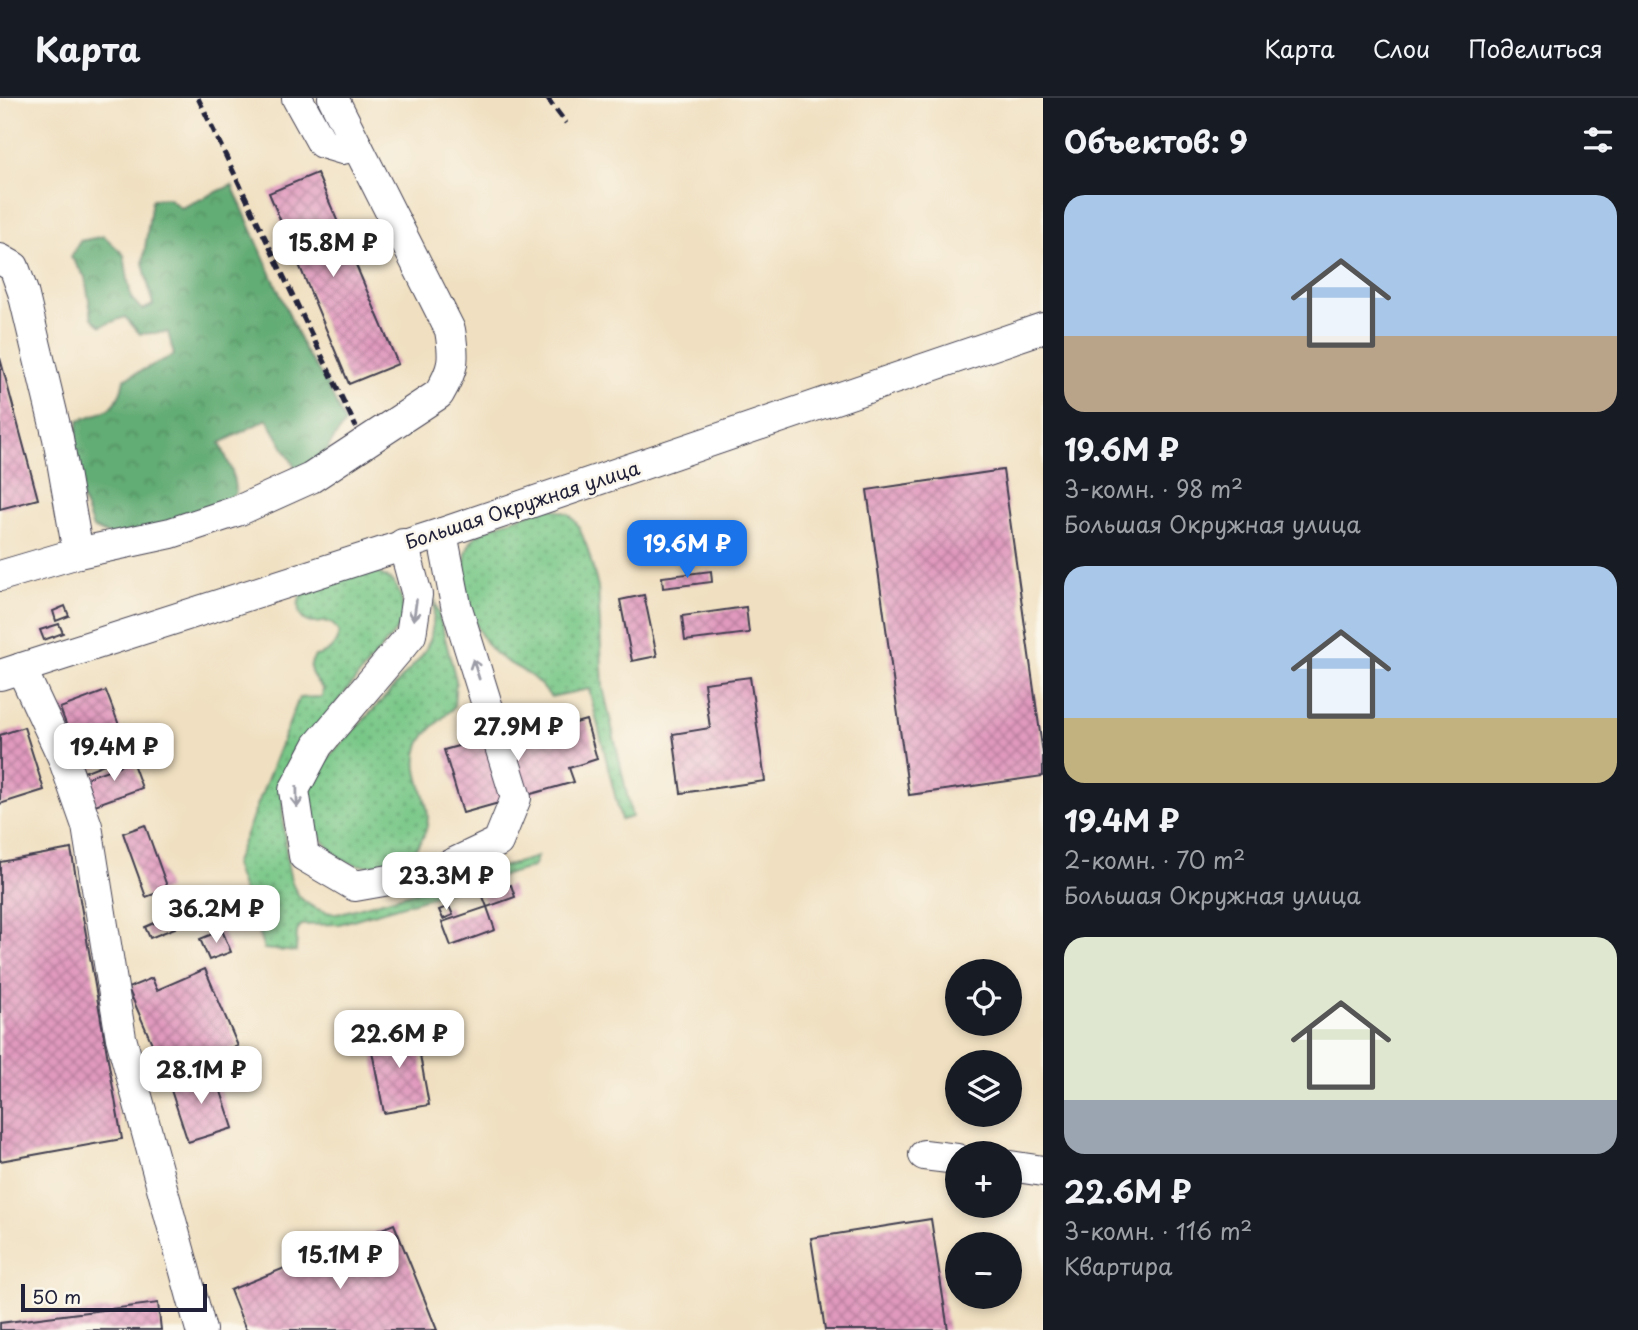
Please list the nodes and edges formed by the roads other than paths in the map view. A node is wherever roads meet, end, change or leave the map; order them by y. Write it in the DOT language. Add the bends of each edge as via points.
graph roads {
  1 [pos="297,98"];
  2 [pos="333,98"];
  3 [pos="357,146"];
  4 [pos="0,259"];
  5 [pos="1043,328"];
  6 [pos="442,533"];
  7 [pos="403,544"];
  8 [pos="78,553"];
  9 [pos="0,576"];
  10 [pos="10,671"];
  11 [pos="924,1155"];
  12 [pos="945,1158"];
  13 [pos="1022,1168"];
  14 [pos="1043,1171"];
  15 [pos="201,1330"];
  1 -- 3 [label="street" via="322,143 342,149"];
  2 -- 3 [label="street"];
  3 -- 8 [label="street" via="450,330 451,372 439,394 311,478 240,510 171,533"];
  4 -- 8 [label="street" via="14,267 23,292 58,438"];
  5 -- 6 [label="street, Большая Окружная улица"];
  6 -- 7 [label="street, Большая Окружная улица"];
  7 -- 6 [label="street, one-way" via="417,595 411,635 318,745 294,790 304,856 355,886 435,872 498,842 516,798 456,605"];
  7 -- 10 [label="street, Большая Окружная улица"];
  8 -- 9 [label="street"];
  10 -- 15 [label="street" via="63,758 87,826 121,1038"];
  11 -- 12 [label="street"];
  13 -- 14 [label="street"];
}
